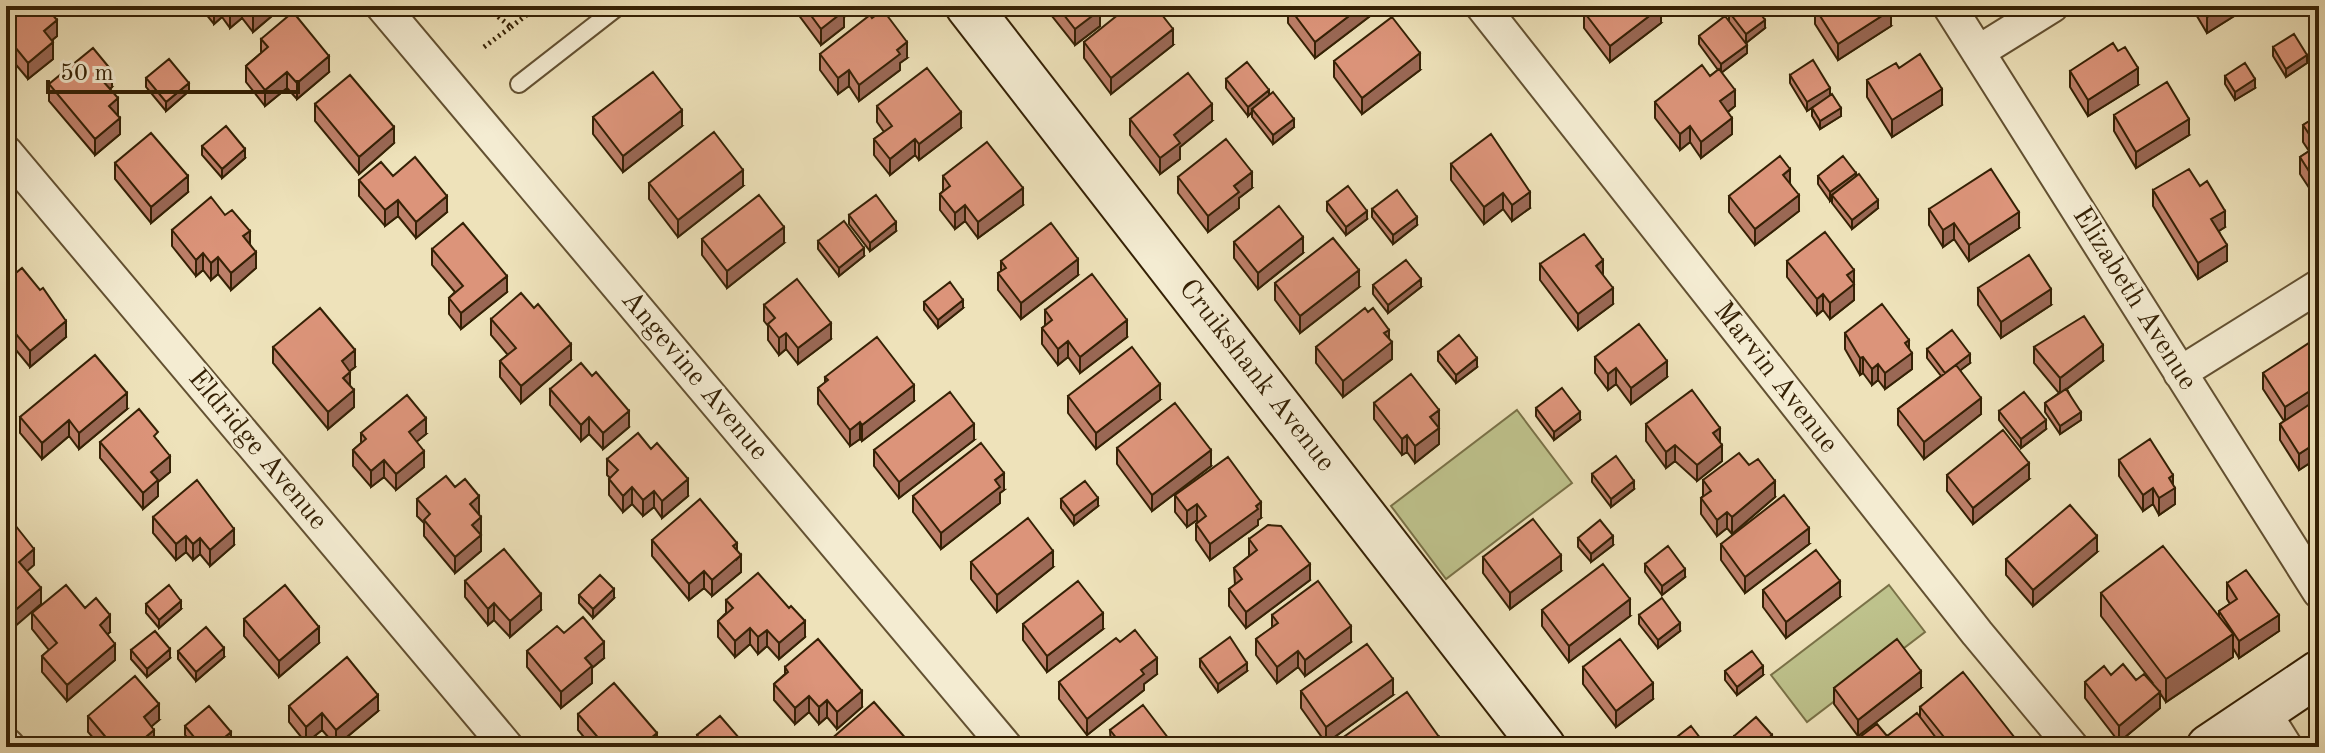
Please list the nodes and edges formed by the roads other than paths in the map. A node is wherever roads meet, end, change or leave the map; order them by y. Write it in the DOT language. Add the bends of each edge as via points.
graph roads {
  1 [pos="382,6"];
  2 [pos="619,6"];
  3 [pos="968,6"];
  4 [pos="1482,6"];
  5 [pos="1949,6"];
  6 [pos="2052,6"];
  7 [pos="1978,52"];
  8 [pos="519,84"];
  9 [pos="6,152"];
  10 [pos="2319,286"];
  11 [pos="2180,373"];
  12 [pos="2319,592"];
  13 [pos="2319,673"];
  14 [pos="2263,710"];
  15 [pos="507,747"];
  16 [pos="1006,747"];
  17 [pos="1543,747"];
  18 [pos="2072,747"];
  19 [pos="2209,747"];
  20 [pos="2286,747"];
  1 -- 16 [label="street, Angevine Avenue"];
  2 -- 8 [label="lane"];
  3 -- 17 [label="street, Cruikshank Avenue"];
  4 -- 18 [label="street, Marvin Avenue"];
  5 -- 7 [label="street, Elizabeth Avenue"];
  6 -- 7 [label="street"];
  7 -- 11 [label="street, Elizabeth Avenue"];
  9 -- 15 [label="street, Eldridge Avenue"];
  10 -- 11 [label="street"];
  11 -- 12 [label="street, Elizabeth Avenue"];
  13 -- 14 [label="street"];
  14 -- 19 [label="street"];
  14 -- 20 [label="street"];
}
